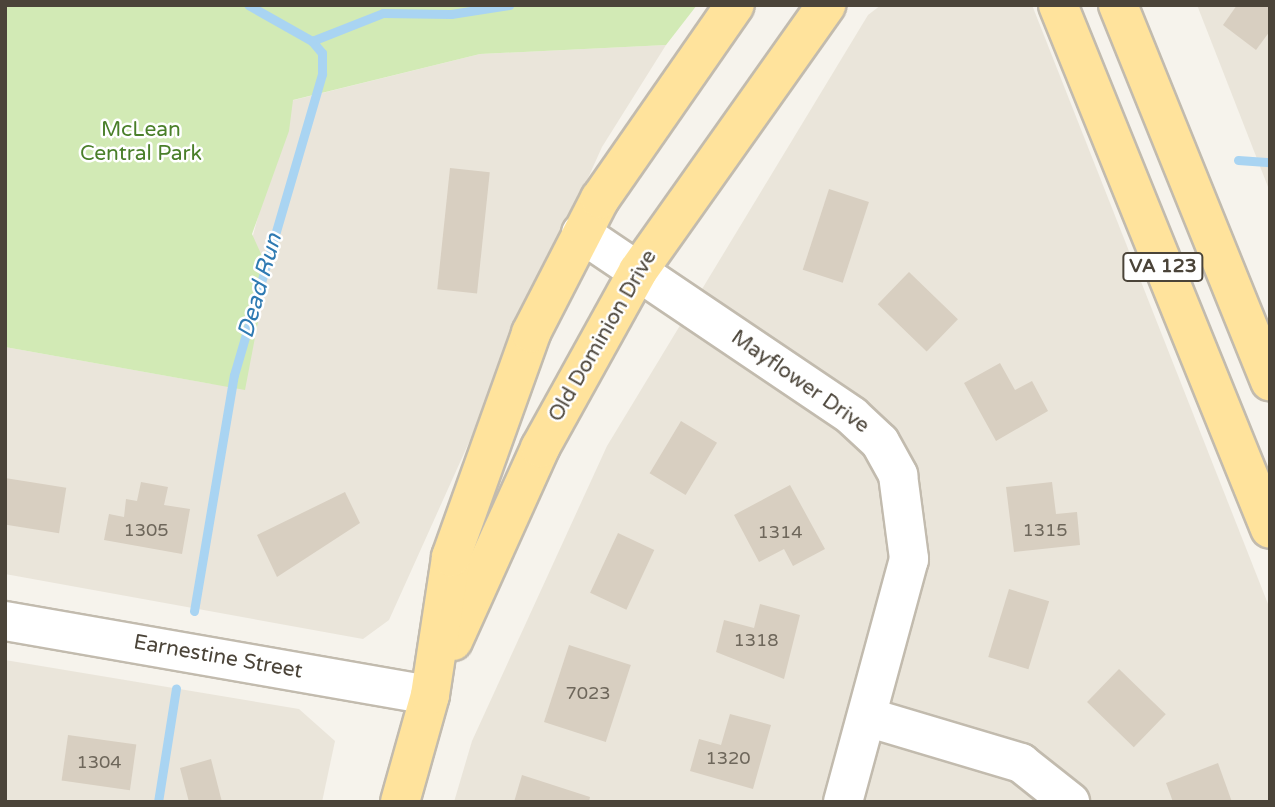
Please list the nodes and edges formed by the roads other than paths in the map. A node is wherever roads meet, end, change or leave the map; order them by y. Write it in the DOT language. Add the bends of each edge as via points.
graph roads {
  1 [pos="735,5"];
  2 [pos="1058,5"];
  3 [pos="1118,5"];
  4 [pos="826,6"];
  5 [pos="581,233"];
  6 [pos="638,271"];
  7 [pos="1270,382"];
  8 [pos="1270,529"];
  9 [pos="5,621"];
  10 [pos="430,695"];
  11 [pos="867,717"];
  12 [pos="400,802"];
  13 [pos="843,802"];
  14 [pos="1070,802"];
  1 -- 5 [label="main road, Old Dominion Drive"];
  2 -- 8 [label="main road, VA 123"];
  3 -- 7 [label="main road, VA 123"];
  4 -- 6 [label="main road, Old Dominion Drive"];
  5 -- 6 [label="street, Mayflower Drive"];
  5 -- 10 [label="main road, Old Dominion Drive" via="525,346 474,485 451,557"];
  6 -- 10 [label="main road, Old Dominion Drive" via="524,480"];
  6 -- 11 [label="street, Mayflower Drive" via="852,416 890,458 904,495 909,559"];
  9 -- 10 [label="street, Earnestine Street"];
  10 -- 12 [label="main road, Old Dominion Drive"];
  11 -- 13 [label="street, Mayflower Drive"];
  11 -- 14 [label="street" via="1021,763"];
}
